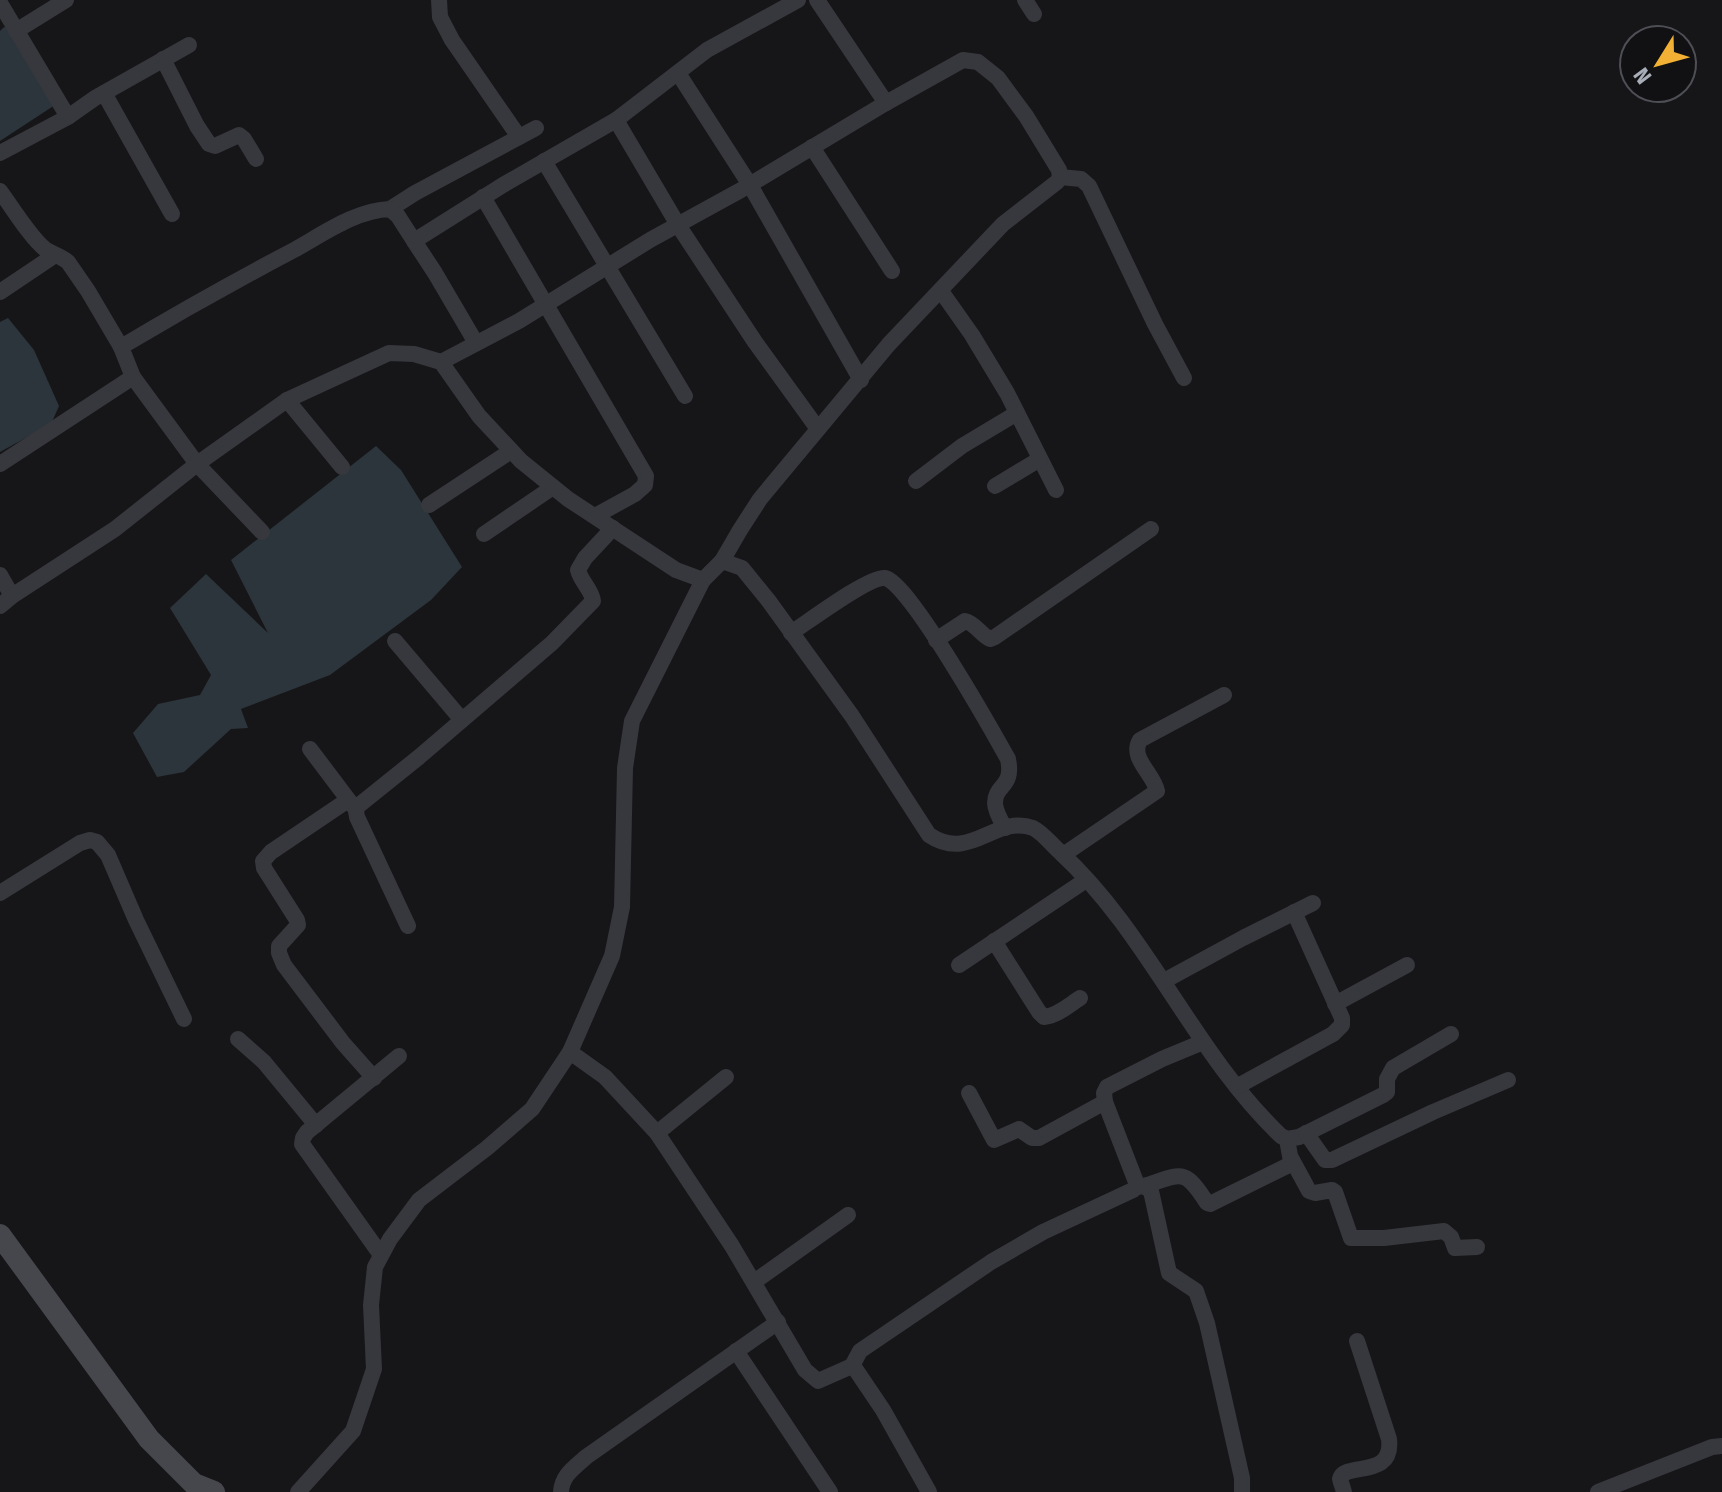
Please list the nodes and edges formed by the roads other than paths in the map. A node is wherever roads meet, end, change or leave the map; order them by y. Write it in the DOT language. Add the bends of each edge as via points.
graph roads {
  1 [pos="66,0"];
  2 [pos="439,0"];
  3 [pos="798,0"];
  4 [pos="817,0"];
  5 [pos="0,3"];
  6 [pos="16,31"];
  7 [pos="189,45"];
  8 [pos="163,59"];
  9 [pos="678,73"];
  10 [pos="104,93"];
  11 [pos="886,103"];
  12 [pos="68,117"];
  13 [pos="616,120"];
  14 [pos="536,128"];
  15 [pos="519,137"];
  16 [pos="812,147"];
  17 [pos="0,153"];
  18 [pos="256,159"];
  19 [pos="544,161"];
  20 [pos="1060,177"];
  21 [pos="750,185"];
  22 [pos="0,191"];
  23 [pos="483,197"];
  24 [pos="390,209"];
  25 [pos="172,214"];
  26 [pos="678,225"];
  27 [pos="414,241"];
  28 [pos="55,255"];
  29 [pos="607,266"];
  30 [pos="892,271"];
  31 [pos="941,291"];
  32 [pos="0,292"];
  33 [pos="545,305"];
  34 [pos="476,343"];
  35 [pos="121,347"];
  36 [pos="441,362"];
  37 [pos="133,377"];
  38 [pos="1184,378"];
  39 [pos="861,380"];
  40 [pos="685,396"];
  41 [pos="287,400"];
  42 [pos="1017,413"];
  43 [pos="818,429"];
  44 [pos="511,451"];
  45 [pos="1040,459"];
  46 [pos="0,464"];
  47 [pos="197,464"];
  48 [pos="342,467"];
  49 [pos="916,481"];
  50 [pos="995,486"];
  51 [pos="553,487"];
  52 [pos="1056,490"];
  53 [pos="429,505"];
  54 [pos="595,516"];
  55 [pos="613,528"];
  56 [pos="1151,529"];
  57 [pos="262,532"];
  58 [pos="484,534"];
  59 [pos="722,561"];
  60 [pos="0,575"];
  61 [pos="703,580"];
  62 [pos="6,601"];
  63 [pos="791,633"];
  64 [pos="936,640"];
  65 [pos="395,641"];
  66 [pos="1224,695"];
  67 [pos="462,720"];
  68 [pos="310,749"];
  69 [pos="352,806"];
  70 [pos="1005,828"];
  71 [pos="1063,855"];
  72 [pos="1086,880"];
  73 [pos="0,893"];
  74 [pos="1313,903"];
  75 [pos="1294,912"];
  76 [pos="408,926"];
  77 [pos="994,941"];
  78 [pos="959,965"];
  79 [pos="1407,965"];
  80 [pos="1164,981"];
  81 [pos="1080,998"];
  82 [pos="1335,1004"];
  83 [pos="184,1019"];
  84 [pos="1451,1034"];
  85 [pos="238,1039"];
  86 [pos="1203,1042"];
  87 [pos="570,1052"];
  88 [pos="399,1056"];
  89 [pos="726,1077"];
  90 [pos="374,1078"];
  91 [pos="1508,1080"];
  92 [pos="1238,1086"];
  93 [pos="969,1093"];
  94 [pos="1105,1102"];
  95 [pos="316,1125"];
  96 [pos="657,1133"];
  97 [pos="1306,1133"];
  98 [pos="1287,1139"];
  99 [pos="1293,1163"];
  100 [pos="1140,1186"];
  101 [pos="848,1215"];
  102 [pos="0,1235"];
  103 [pos="1477,1247"];
  104 [pos="381,1255"];
  105 [pos="754,1282"];
  106 [pos="778,1322"];
  107 [pos="1357,1341"];
  108 [pos="736,1351"];
  109 [pos="852,1366"];
  110 [pos="1722,1446"];
  111 [pos="210,1491"];
  112 [pos="298,1492"];
  113 [pos="561,1492"];
  114 [pos="830,1492"];
  115 [pos="929,1492"];
  116 [pos="1242,1492"];
  117 [pos="1344,1492"];
  118 [pos="1598,1492"];
  1 -- 6 [label="street"];
  2 -- 15 [label="street" via="440,17 452,40"];
  3 -- 9 [label="street" via="707,50"];
  4 -- 11 [label="street"];
  5 -- 6 [label="street"];
  6 -- 12 [label="street"];
  7 -- 8 [label="street"];
  8 -- 10 [label="street"];
  8 -- 18 [label="street" via="209,144 239,135"];
  9 -- 13 [label="street"];
  9 -- 21 [label="street"];
  10 -- 12 [label="street"];
  10 -- 25 [label="street"];
  11 -- 16 [label="street"];
  11 -- 20 [label="street" via="963,60 978,62 998,78 1026,116"];
  12 -- 17 [label="street"];
  13 -- 19 [label="street"];
  13 -- 26 [label="street"];
  14 -- 15 [label="street"];
  15 -- 24 [label="street"];
  16 -- 21 [label="street"];
  16 -- 30 [label="street"];
  19 -- 23 [label="street"];
  19 -- 29 [label="street"];
  20 -- 31 [label="street" via="1003,224"];
  20 -- 38 [label="street" via="1081,179 1089,186"];
  21 -- 26 [label="street"];
  21 -- 39 [label="street"];
  22 -- 28 [label="street" via="39,244"];
  23 -- 27 [label="street"];
  23 -- 33 [label="street"];
  24 -- 27 [label="street"];
  24 -- 35 [label="street" via="348,221"];
  26 -- 29 [label="street"];
  26 -- 43 [label="street"];
  27 -- 34 [label="street"];
  28 -- 32 [label="street"];
  28 -- 35 [label="street" via="68,262"];
  29 -- 33 [label="street"];
  29 -- 40 [label="street"];
  31 -- 39 [label="street"];
  31 -- 42 [label="street"];
  33 -- 34 [label="street"];
  33 -- 54 [label="street" via="646,476 635,494"];
  34 -- 36 [label="street"];
  35 -- 37 [label="street"];
  36 -- 41 [label="street" via="389,353"];
  36 -- 44 [label="street"];
  37 -- 46 [label="street"];
  37 -- 47 [label="street"];
  39 -- 43 [label="street"];
  41 -- 47 [label="street"];
  41 -- 48 [label="street"];
  42 -- 45 [label="street"];
  42 -- 49 [label="street"];
  43 -- 59 [label="street" via="760,499"];
  44 -- 51 [label="street"];
  44 -- 53 [label="street"];
  45 -- 50 [label="street"];
  45 -- 52 [label="street"];
  47 -- 57 [label="street"];
  47 -- 62 [label="street" via="115,529"];
  51 -- 54 [label="street"];
  51 -- 58 [label="street"];
  54 -- 55 [label="street"];
  55 -- 61 [label="street" via="676,570"];
  55 -- 67 [label="street" via="578,570 593,601"];
  56 -- 64 [label="street" via="995,637 986,637 965,621"];
  59 -- 61 [label="street"];
  59 -- 63 [label="street" via="742,568"];
  60 -- 62 [label="street"];
  61 -- 87 [label="street" via="632,721 625,768 622,907 612,956"];
  63 -- 64 [label="street" via="883,577 894,581"];
  63 -- 70 [label="street" via="929,835 959,845"];
  64 -- 70 [label="street" via="1008,759 1011,771 995,804"];
  65 -- 67 [label="street"];
  66 -- 71 [label="street" via="1140,740 1136,752 1157,791"];
  67 -- 69 [label="street"];
  68 -- 69 [label="street"];
  69 -- 76 [label="street"];
  69 -- 90 [label="street" via="263,861 297,920 279,946 284,965"];
  70 -- 71 [label="street" via="1034,828"];
  71 -- 72 [label="street"];
  72 -- 77 [label="street"];
  72 -- 80 [label="street"];
  73 -- 83 [label="street" via="80,843 97,842 108,855"];
  74 -- 75 [label="street"];
  75 -- 80 [label="street"];
  75 -- 82 [label="street"];
  77 -- 78 [label="street"];
  77 -- 81 [label="street" via="1044,1017"];
  79 -- 82 [label="street"];
  80 -- 86 [label="street"];
  82 -- 92 [label="street" via="1342,1018 1339,1030"];
  84 -- 97 [label="street" via="1393,1068 1383,1095"];
  85 -- 95 [label="street"];
  86 -- 92 [label="street"];
  86 -- 94 [label="street" via="1107,1087"];
  87 -- 96 [label="street" via="605,1077"];
  87 -- 104 [label="street" via="532,1109 419,1200"];
  88 -- 90 [label="street"];
  89 -- 96 [label="street"];
  90 -- 95 [label="street"];
  91 -- 97 [label="street" via="1332,1160 1325,1160"];
  92 -- 98 [label="street"];
  93 -- 94 [label="street" via="994,1140 1019,1129 1039,1138"];
  94 -- 100 [label="street"];
  95 -- 104 [label="street" via="302,1144"];
  96 -- 105 [label="street"];
  97 -- 98 [label="street"];
  98 -- 99 [label="street"];
  99 -- 100 [label="street" via="1210,1204 1190,1179 1181,1176"];
  99 -- 103 [label="street" via="1311,1192 1335,1192 1351,1238 1444,1231 1455,1248"];
  100 -- 109 [label="street" via="991,1262 860,1351"];
  100 -- 116 [label="street" via="1151,1191 1169,1273 1196,1291 1207,1323"];
  101 -- 105 [label="street"];
  102 -- 111 [label="main road" via="149,1439 194,1484"];
  104 -- 112 [label="street" via="371,1305 374,1369 353,1431"];
  105 -- 106 [label="street"];
  106 -- 108 [label="street"];
  106 -- 109 [label="street" via="812,1378 821,1380"];
  107 -- 117 [label="street" via="1390,1451 1381,1462 1342,1476"];
  108 -- 113 [label="street" via="586,1457 567,1473"];
  108 -- 114 [label="street"];
  109 -- 115 [label="street"];
  110 -- 118 [label="street"];
}
